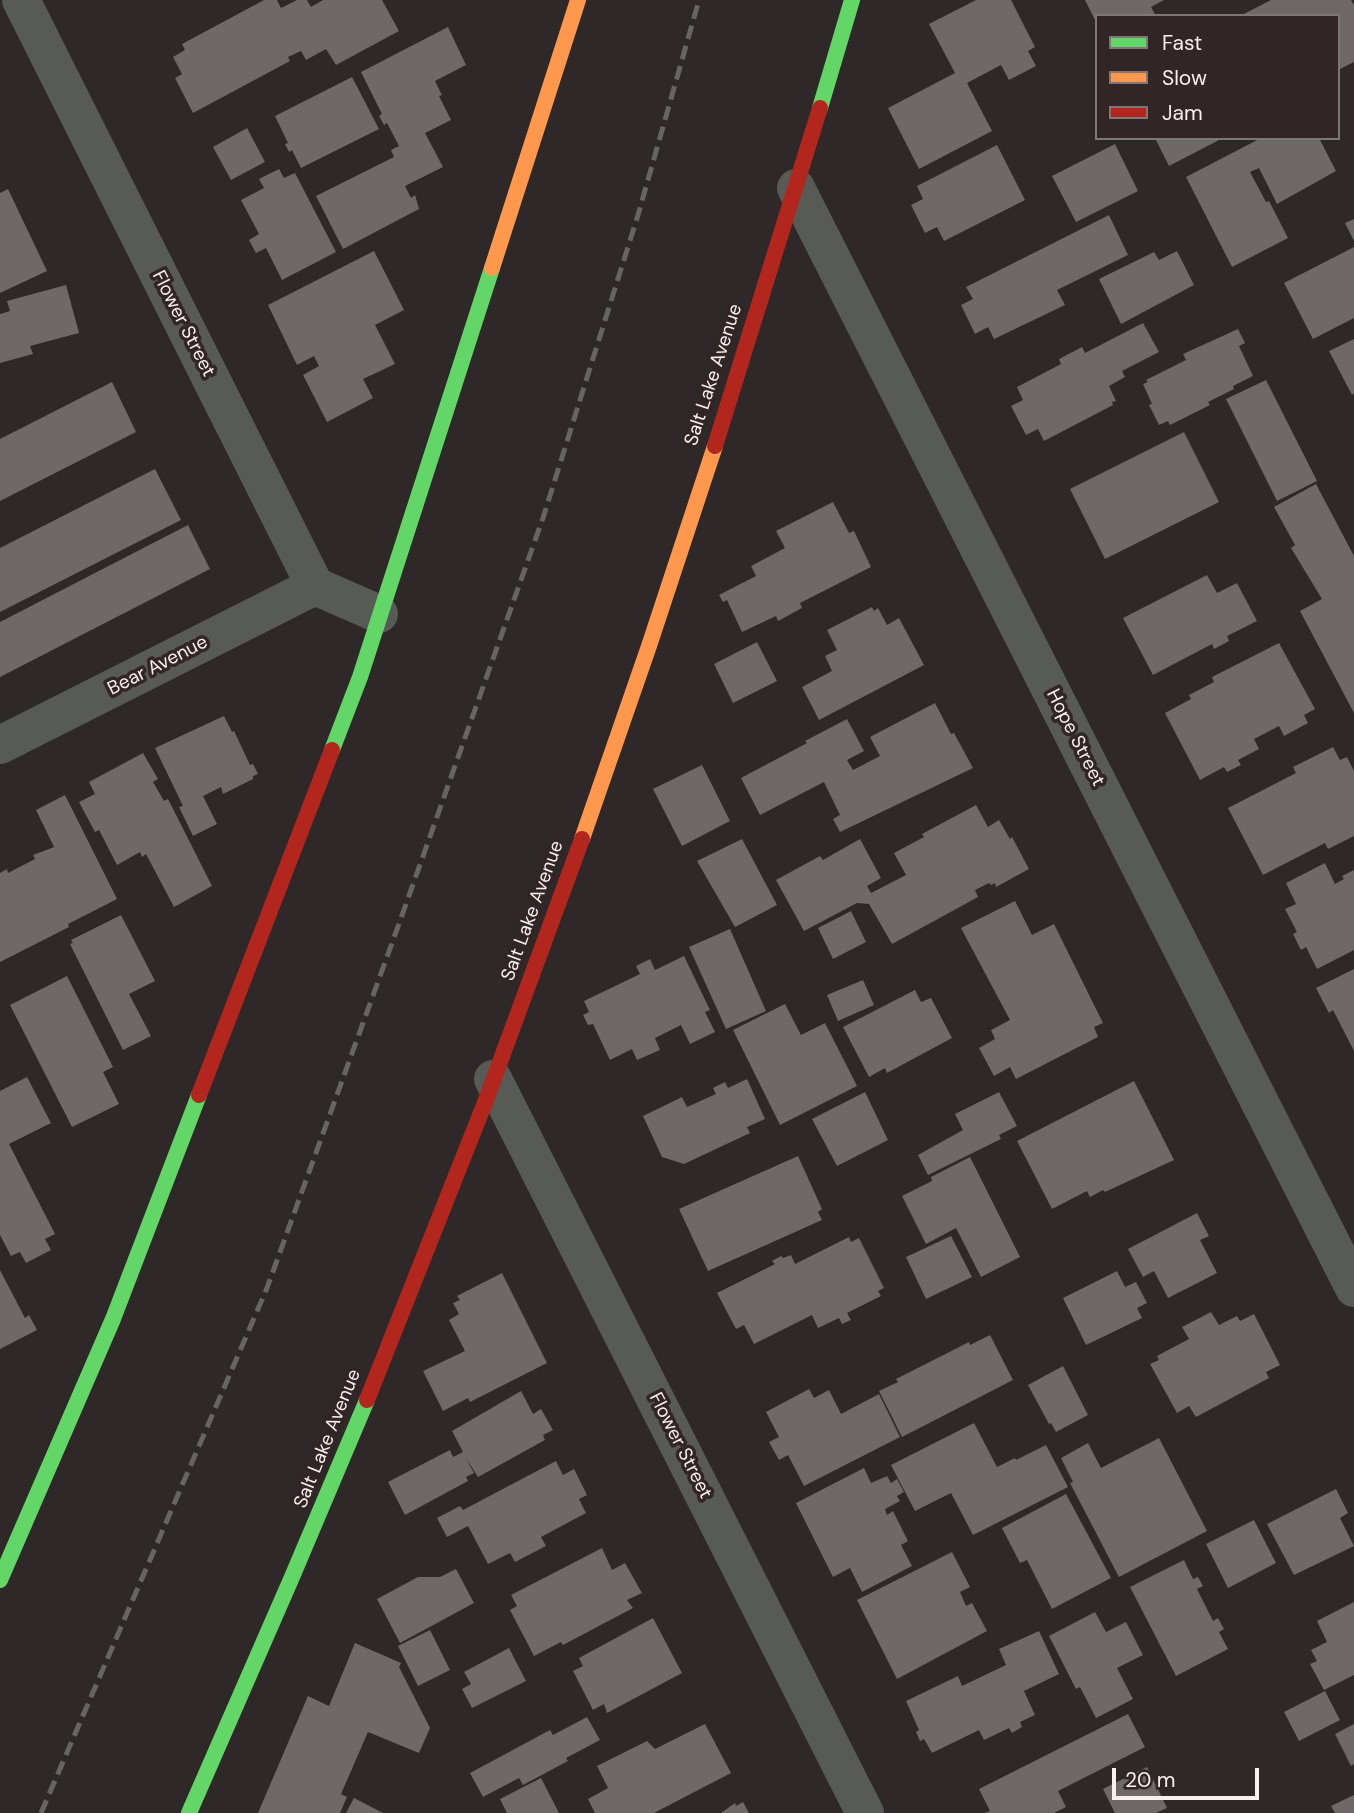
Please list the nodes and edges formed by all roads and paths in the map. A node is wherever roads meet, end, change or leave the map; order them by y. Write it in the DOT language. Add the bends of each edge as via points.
graph roads {
  1 [pos="21,0"];
  2 [pos="578,0"];
  3 [pos="852,0"];
  4 [pos="796,188"];
  5 [pos="315,586"];
  6 [pos="379,614"];
  7 [pos="0,745"];
  8 [pos="493,1079"];
  9 [pos="1354,1287"];
  10 [pos="0,1580"];
  11 [pos="189,1813"];
  12 [pos="865,1813"];
  1 -- 5 [label="street, Flower Street"];
  2 -- 6 [label="street"];
  3 -- 4 [label="street, Salt Lake Avenue"];
  4 -- 8 [label="street, Salt Lake Avenue" via="653,635"];
  4 -- 9 [label="street, Hope Street"];
  5 -- 6 [label="street"];
  5 -- 7 [label="street, Bear Avenue"];
  6 -- 10 [label="street" via="360,677 113,1319"];
  8 -- 11 [label="street, Salt Lake Avenue" via="334,1480"];
  8 -- 12 [label="street, Flower Street"];
}
